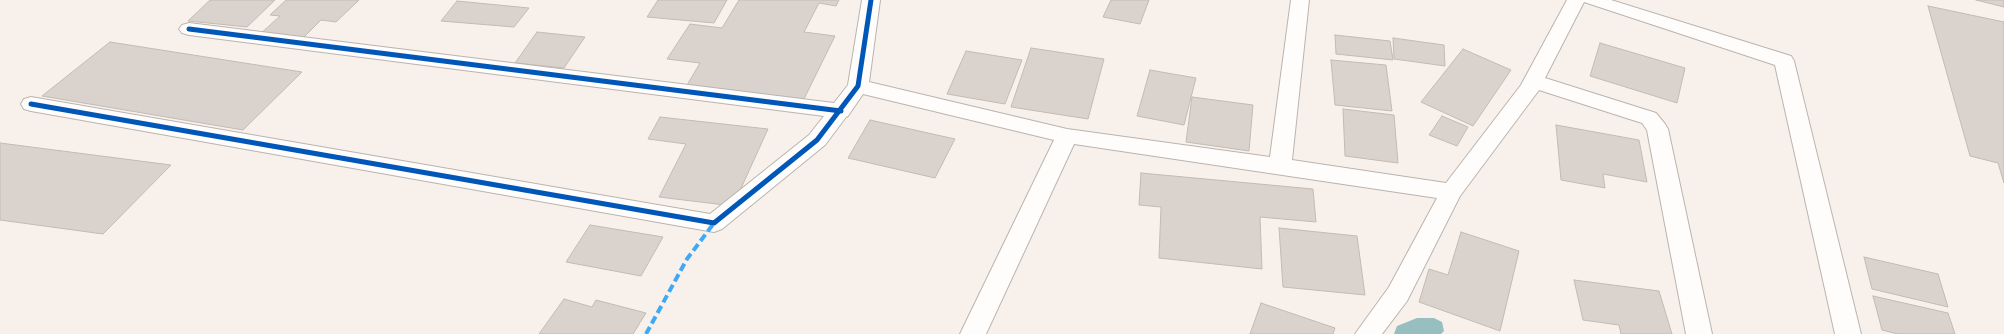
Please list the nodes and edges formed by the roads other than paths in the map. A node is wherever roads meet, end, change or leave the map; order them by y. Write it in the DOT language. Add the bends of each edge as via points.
graph roads {
  1 [pos="871,0"];
  2 [pos="1300,0"];
  3 [pos="1576,0"];
  4 [pos="1592,0"];
  5 [pos="189,30"];
  6 [pos="1534,82"];
  7 [pos="858,86"];
  8 [pos="31,104"];
  9 [pos="841,111"];
  10 [pos="1066,136"];
  11 [pos="1280,166"];
  12 [pos="1450,192"];
  13 [pos="973,334"];
  14 [pos="1368,334"];
  15 [pos="1699,334"];
  16 [pos="1848,334"];
  1 -- 7 [label="street"];
  2 -- 11 [label="street"];
  3 -- 6 [label="street"];
  4 -- 16 [label="street" via="1784,61"];
  5 -- 9 [label="street"];
  6 -- 12 [label="street"];
  6 -- 15 [label="street" via="1636,113 1649,118 1657,129"];
  7 -- 9 [label="street"];
  7 -- 10 [label="street"];
  8 -- 9 [label="street" via="714,224 816,140"];
  10 -- 11 [label="street"];
  10 -- 13 [label="street"];
  11 -- 12 [label="street"];
  12 -- 14 [label="street" via="1398,294"];
}
